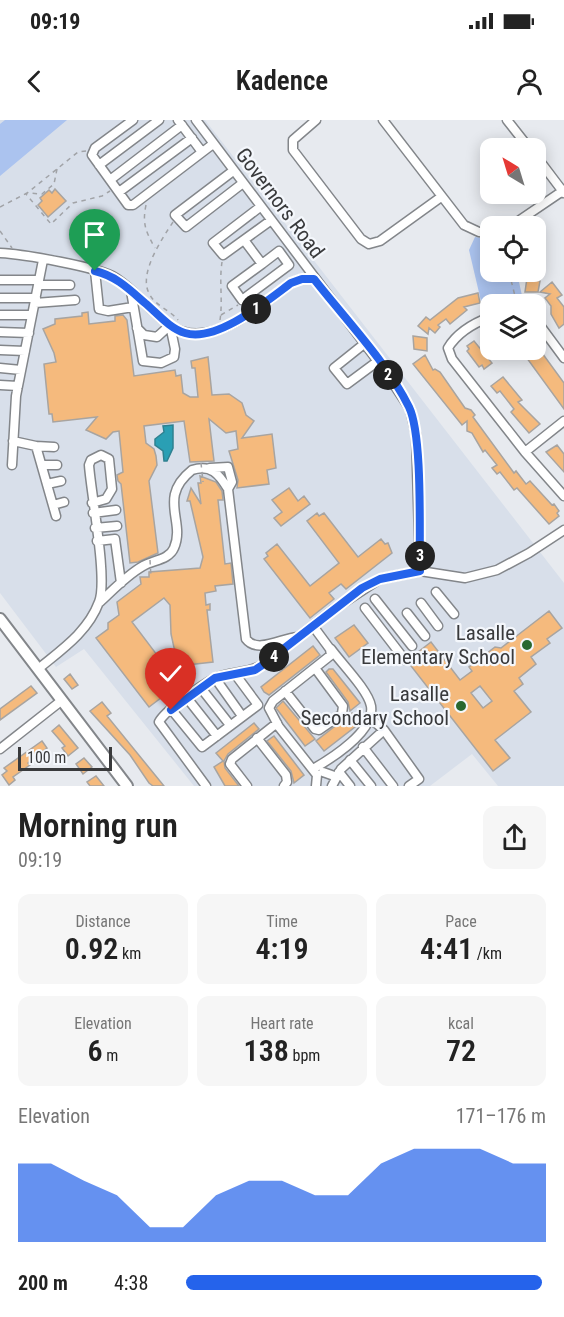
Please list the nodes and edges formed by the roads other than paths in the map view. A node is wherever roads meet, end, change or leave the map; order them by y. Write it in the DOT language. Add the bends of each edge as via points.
graph roads {
  1 [pos="133,120"];
  2 [pos="159,120"];
  3 [pos="196,120"];
  4 [pos="316,120"];
  5 [pos="382,120"];
  6 [pos="507,120"];
  7 [pos="180,122"];
  8 [pos="192,138"];
  9 [pos="522,138"];
  10 [pos="213,144"];
  11 [pos="202,152"];
  12 [pos="99,165"];
  13 [pos="546,169"];
  14 [pos="233,171"];
  15 [pos="243,183"];
  16 [pos="115,186"];
  17 [pos="563,191"];
  18 [pos="441,197"];
  19 [pos="260,207"];
  20 [pos="526,216"];
  21 [pos="270,221"];
  22 [pos="480,232"];
  23 [pos="244,240"];
  24 [pos="0,253"];
  25 [pos="43,260"];
  26 [pos="262,264"];
  27 [pos="95,271"];
  28 [pos="314,279"];
  29 [pos="0,280"];
  30 [pos="39,283"];
  31 [pos="70,285"];
  32 [pos="131,291"];
  33 [pos="0,298"];
  34 [pos="75,300"];
  35 [pos="35,301"];
  36 [pos="134,307"];
  37 [pos="0,315"];
  38 [pos="32,315"];
  39 [pos="480,321"];
  40 [pos="136,323"];
  41 [pos="170,325"];
  42 [pos="0,333"];
  43 [pos="28,333"];
  44 [pos="546,334"];
  45 [pos="364,344"];
  46 [pos="0,350"];
  47 [pos="25,351"];
  48 [pos="564,358"];
  49 [pos="378,361"];
  50 [pos="0,368"];
  51 [pos="21,370"];
  52 [pos="0,385"];
  53 [pos="18,386"];
  54 [pos="564,421"];
  55 [pos="13,441"];
  56 [pos="36,446"];
  57 [pos="54,447"];
  58 [pos="525,452"];
  59 [pos="12,465"];
  60 [pos="42,465"];
  61 [pos="57,465"];
  62 [pos="61,481"];
  63 [pos="47,484"];
  64 [pos="564,496"];
  65 [pos="64,502"];
  66 [pos="92,503"];
  67 [pos="53,505"];
  68 [pos="116,510"];
  69 [pos="93,513"];
  70 [pos="56,516"];
  71 [pos="117,526"];
  72 [pos="95,528"];
  73 [pos="564,530"];
  74 [pos="97,542"];
  75 [pos="420,571"];
  76 [pos="121,583"];
  77 [pos="436,592"];
  78 [pos="375,599"];
  79 [pos="99,602"];
  80 [pos="421,603"];
  81 [pos="365,608"];
  82 [pos="407,613"];
  83 [pos="453,614"];
  84 [pos="0,619"];
  85 [pos="313,626"];
  86 [pos="438,626"];
  87 [pos="425,636"];
  88 [pos="299,637"];
  89 [pos="412,646"];
  90 [pos="330,649"];
  91 [pos="405,660"];
  92 [pos="315,668"];
  93 [pos="38,669"];
  94 [pos="235,674"];
  95 [pos="215,678"];
  96 [pos="201,688"];
  97 [pos="285,691"];
  98 [pos="187,698"];
  99 [pos="61,700"];
  100 [pos="171,710"];
  101 [pos="242,716"];
  102 [pos="370,718"];
  103 [pos="277,723"];
  104 [pos="230,725"];
  105 [pos="384,730"];
  106 [pos="217,736"];
  107 [pos="257,738"];
  108 [pos="363,747"];
  109 [pos="0,749"];
  110 [pos="328,759"];
  111 [pos="350,760"];
  112 [pos="313,769"];
  113 [pos="323,772"];
  114 [pos="338,775"];
  115 [pos="316,785"];
  116 [pos="127,786"];
  117 [pos="206,786"];
  118 [pos="247,786"];
  119 [pos="284,786"];
  120 [pos="332,786"];
  121 [pos="350,786"];
  122 [pos="370,786"];
  123 [pos="393,786"];
  124 [pos="409,786"];
  1 -- 12 [label="street" via="92,151"];
  2 -- 12 [label="street"];
  3 -- 10 [label="street, Governors Road"];
  4 -- 18 [label="street" via="293,140 293,150 361,239 369,244 380,241"];
  5 -- 18 [label="street"];
  6 -- 9 [label="street"];
  7 -- 8 [label="street"];
  7 -- 16 [label="street"];
  8 -- 11 [label="street"];
  8 -- 16 [label="street"];
  10 -- 11 [label="street"];
  10 -- 14 [label="street, Governors Road"];
  11 -- 16 [label="street" via="133,205 128,205"];
  12 -- 16 [label="street"];
  13 -- 17 [label="street"];
  14 -- 15 [label="street, Governors Road"];
  14 -- 15 [label="street" via="177,217 186,227"];
  15 -- 19 [label="street, Governors Road"];
  17 -- 20 [label="street"];
  18 -- 22 [label="street" via="464,225"];
  19 -- 21 [label="street, Governors Road"];
  19 -- 23 [label="street" via="213,243 224,255"];
  21 -- 23 [label="street"];
  21 -- 28 [label="street, Governors Road"];
  23 -- 26 [label="street"];
  24 -- 25 [label="street"];
  25 -- 27 [label="street"];
  25 -- 30 [label="street"];
  26 -- 26 [label="street" via="279,251 289,265 242,300 232,286"];
  27 -- 32 [label="street" via="115,277"];
  27 -- 36 [label="street" via="99,309"];
  28 -- 41 [label="street" via="291,283 245,317 219,328 197,334"];
  28 -- 45 [label="street, Governors Road"];
  29 -- 30 [label="street"];
  30 -- 31 [label="street"];
  30 -- 35 [label="street"];
  32 -- 36 [label="street"];
  32 -- 41 [label="street"];
  33 -- 35 [label="street"];
  34 -- 35 [label="street"];
  35 -- 38 [label="street"];
  36 -- 40 [label="street"];
  37 -- 38 [label="street"];
  38 -- 43 [label="street"];
  39 -- 58 [label="street" via="453,339 448,348 452,359"];
  40 -- 41 [label="street" via="149,337 162,334"];
  40 -- 41 [label="street" via="140,354 148,364 168,362 174,357"];
  42 -- 43 [label="street"];
  43 -- 47 [label="street"];
  44 -- 48 [label="street"];
  45 -- 49 [label="street, Governors Road"];
  45 -- 49 [label="street" via="334,368 347,384"];
  46 -- 47 [label="street"];
  47 -- 51 [label="street"];
  49 -- 75 [label="street, Governors Road" via="410,409 416,434"];
  50 -- 51 [label="street"];
  51 -- 53 [label="street"];
  52 -- 53 [label="street"];
  53 -- 55 [label="street"];
  54 -- 58 [label="street"];
  55 -- 56 [label="street"];
  55 -- 59 [label="street"];
  56 -- 57 [label="street"];
  56 -- 60 [label="street"];
  58 -- 64 [label="street"];
  60 -- 61 [label="street"];
  60 -- 63 [label="street"];
  62 -- 63 [label="street"];
  63 -- 67 [label="street"];
  65 -- 67 [label="street"];
  66 -- 66 [label="street" via="89,465 101,455 109,459 112,489 106,499"];
  66 -- 69 [label="street"];
  67 -- 70 [label="street"];
  68 -- 69 [label="street"];
  69 -- 72 [label="street"];
  71 -- 72 [label="street"];
  72 -- 74 [label="street"];
  73 -- 75 [label="street" via="497,570 465,578"];
  74 -- 76 [label="street" via="115,539"];
  74 -- 79 [label="street" via="102,576"];
  75 -- 85 [label="street" via="380,579 362,588"];
  76 -- 79 [label="street"];
  76 -- 88 [label="street" via="174,548 175,493 192,470 204,466 218,472 228,489 246,639 251,645 261,646"];
  77 -- 83 [label="street"];
  78 -- 89 [label="street"];
  79 -- 93 [label="street" via="75,640"];
  80 -- 86 [label="street"];
  81 -- 91 [label="street"];
  82 -- 87 [label="street"];
  84 -- 93 [label="main road"];
  85 -- 88 [label="street"];
  85 -- 90 [label="street"];
  88 -- 94 [label="street" via="255,670"];
  90 -- 92 [label="street" via="331,655"];
  90 -- 102 [label="street" via="368,697"];
  92 -- 97 [label="street"];
  92 -- 97 [label="street" via="343,706 342,714 335,720 315,729"];
  93 -- 99 [label="main road"];
  94 -- 95 [label="street"];
  94 -- 101 [label="street" via="258,705"];
  95 -- 96 [label="street"];
  95 -- 101 [label="street"];
  96 -- 98 [label="street"];
  96 -- 104 [label="street"];
  97 -- 103 [label="street" via="268,708"];
  98 -- 100 [label="street"];
  98 -- 106 [label="street"];
  99 -- 109 [label="street"];
  99 -- 116 [label="main road"];
  100 -- 106 [label="street" via="202,747"];
  100 -- 117 [label="street" via="159,720 160,726"];
  101 -- 104 [label="street"];
  102 -- 105 [label="street"];
  102 -- 110 [label="street" via="366,728"];
  103 -- 107 [label="street"];
  103 -- 112 [label="street"];
  104 -- 106 [label="street"];
  105 -- 108 [label="street"];
  105 -- 124 [label="street" via="419,779"];
  107 -- 118 [label="street" via="231,762"];
  107 -- 119 [label="street" via="286,776"];
  108 -- 111 [label="street"];
  108 -- 123 [label="street"];
  110 -- 112 [label="street"];
  110 -- 113 [label="street"];
  111 -- 114 [label="street"];
  111 -- 122 [label="street"];
  112 -- 115 [label="street"];
  113 -- 114 [label="street"];
  113 -- 115 [label="street"];
  114 -- 120 [label="street"];
  114 -- 121 [label="street"];
}
